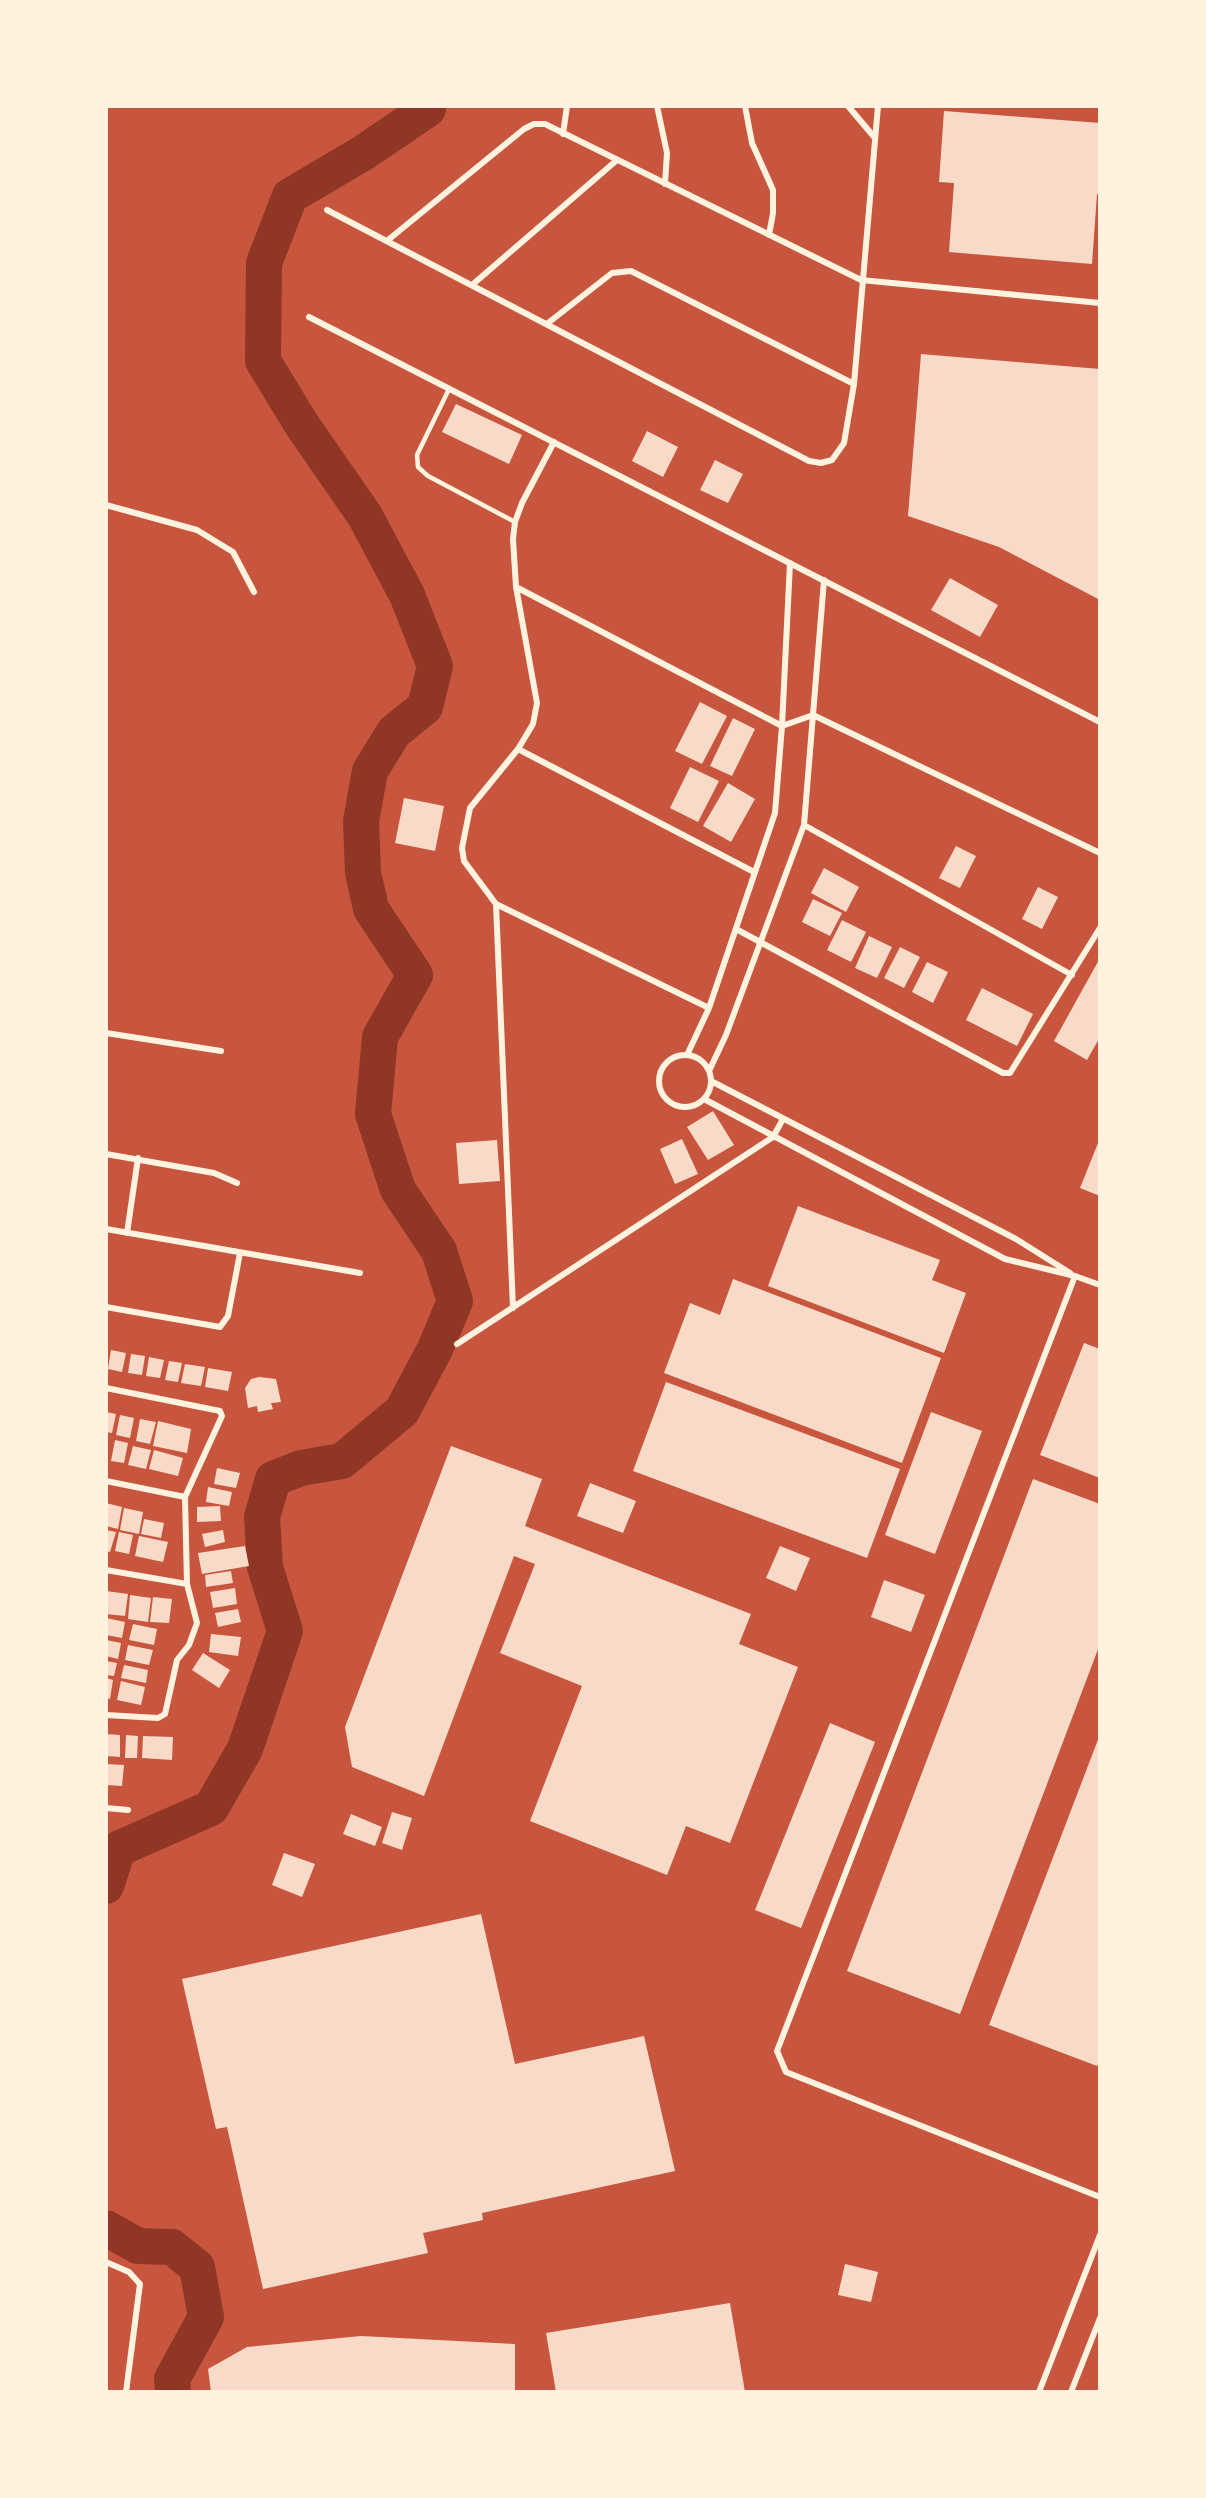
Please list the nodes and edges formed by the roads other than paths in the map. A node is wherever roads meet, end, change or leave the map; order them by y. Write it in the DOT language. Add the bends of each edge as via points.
graph roads {
  1 [pos="567,106"];
  2 [pos="657,106"];
  3 [pos="745,106"];
  4 [pos="848,106"];
  5 [pos="878,106"];
  6 [pos="563,134"];
  7 [pos="875,138"];
  8 [pos="617,160"];
  9 [pos="665,184"];
  10 [pos="327,210"];
  11 [pos="769,235"];
  12 [pos="388,240"];
  13 [pos="861,280"];
  14 [pos="472,285"];
  15 [pos="1100,303"];
  16 [pos="309,317"];
  17 [pos="548,323"];
  18 [pos="854,384"];
  19 [pos="449,389"];
  20 [pos="554,442"];
  21 [pos="106,505"];
  22 [pos="515,522"];
  23 [pos="790,563"];
  24 [pos="824,580"];
  25 [pos="516,586"];
  26 [pos="254,592"];
  27 [pos="813,715"];
  28 [pos="1100,722"];
  29 [pos="782,726"];
  30 [pos="518,749"];
  31 [pos="804,825"];
  32 [pos="1100,853"];
  33 [pos="754,872"];
  34 [pos="496,904"];
  35 [pos="1100,928"];
  36 [pos="736,929"];
  37 [pos="761,940"];
  38 [pos="1072,975"];
  39 [pos="709,1008"];
  40 [pos="106,1033"];
  41 [pos="221,1051"];
  42 [pos="687,1055"];
  43 [pos="709,1071"];
  44 [pos="711,1081"];
  45 [pos="704,1099"];
  46 [pos="783,1119"];
  47 [pos="773,1137"];
  48 [pos="106,1154"];
  49 [pos="138,1158"];
  50 [pos="237,1183"];
  51 [pos="106,1229"];
  52 [pos="127,1233"];
  53 [pos="240,1253"];
  54 [pos="360,1273"];
  55 [pos="1075,1276"];
  56 [pos="1100,1285"];
  57 [pos="106,1307"];
  58 [pos="513,1308"];
  59 [pos="457,1344"];
  60 [pos="106,1388"];
  61 [pos="106,1481"];
  62 [pos="185,1497"];
  63 [pos="106,1570"];
  64 [pos="187,1584"];
  65 [pos="106,1715"];
  66 [pos="106,1808"];
  67 [pos="128,1810"];
  68 [pos="1100,2196"];
  69 [pos="1100,2235"];
  70 [pos="106,2262"];
  71 [pos="1100,2318"];
  72 [pos="126,2391"];
  73 [pos="1040,2391"];
  74 [pos="1071,2391"];
  1 -- 6 [label="street"];
  2 -- 9 [label="street" via="667,153"];
  3 -- 11 [label="street" via="752,142 773,190"];
  4 -- 7 [label="street"];
  5 -- 7 [label="street"];
  6 -- 8 [label="street"];
  6 -- 12 [label="street" via="545,124 524,129"];
  7 -- 13 [label="street"];
  8 -- 9 [label="street"];
  8 -- 14 [label="street"];
  9 -- 11 [label="street"];
  10 -- 12 [label="street"];
  11 -- 13 [label="street"];
  12 -- 14 [label="street"];
  13 -- 15 [label="street"];
  13 -- 18 [label="street"];
  14 -- 17 [label="street"];
  16 -- 19 [label="street"];
  17 -- 18 [label="street" via="612,273 631,271"];
  17 -- 18 [label="street" via="809,461 822,463 840,452"];
  19 -- 20 [label="street"];
  19 -- 22 [label="lane" via="417,455 418,467"];
  20 -- 22 [label="street"];
  20 -- 23 [label="street"];
  21 -- 26 [label="street" via="197,530 233,552"];
  22 -- 25 [label="street"];
  23 -- 24 [label="street"];
  23 -- 29 [label="street"];
  24 -- 27 [label="street"];
  24 -- 28 [label="street"];
  25 -- 29 [label="street"];
  25 -- 30 [label="street" via="537,703 533,724"];
  27 -- 29 [label="street"];
  27 -- 31 [label="street"];
  27 -- 32 [label="street"];
  29 -- 33 [label="street" via="775,813"];
  30 -- 33 [label="street"];
  30 -- 34 [label="street" via="470,808 462,848 464,861"];
  31 -- 37 [label="street"];
  31 -- 38 [label="street"];
  33 -- 36 [label="street"];
  34 -- 39 [label="street"];
  34 -- 58 [label="street"];
  35 -- 38 [label="street"];
  36 -- 37 [label="street"];
  36 -- 39 [label="street"];
  37 -- 38 [label="street" via="1003,1073 1014,1070"];
  37 -- 43 [label="street"];
  39 -- 42 [label="street"];
  40 -- 41 [label="street"];
  42 -- 43 [label="street" via="704,1062"];
  42 -- 45 [label="street" via="679,1055 665,1064 658,1078 662,1095 685,1107"];
  43 -- 44 [label="street"];
  44 -- 45 [label="street"];
  44 -- 46 [label="street"];
  45 -- 47 [label="street"];
  46 -- 47 [label="street"];
  46 -- 55 [label="street" via="1016,1239"];
  47 -- 55 [label="street" via="1005,1259"];
  47 -- 58 [label="street"];
  48 -- 49 [label="street"];
  49 -- 50 [label="street" via="214,1173"];
  49 -- 52 [label="street"];
  51 -- 52 [label="street"];
  52 -- 53 [label="street"];
  53 -- 54 [label="street"];
  53 -- 57 [label="street" via="228,1316 220,1327"];
  55 -- 56 [label="street"];
  55 -- 68 [label="street" via="777,2051 786,2072"];
  58 -- 59 [label="street"];
  60 -- 62 [label="street" via="220,1412 222,1422"];
  61 -- 62 [label="street"];
  62 -- 64 [label="street"];
  63 -- 64 [label="street"];
  64 -- 65 [label="street" via="196,1623 189,1645 177,1660 165,1714 158,1718"];
  66 -- 67 [label="street"];
  69 -- 73 [label="street"];
  70 -- 72 [label="street" via="136,2277 140,2284"];
  71 -- 74 [label="street"];
}
